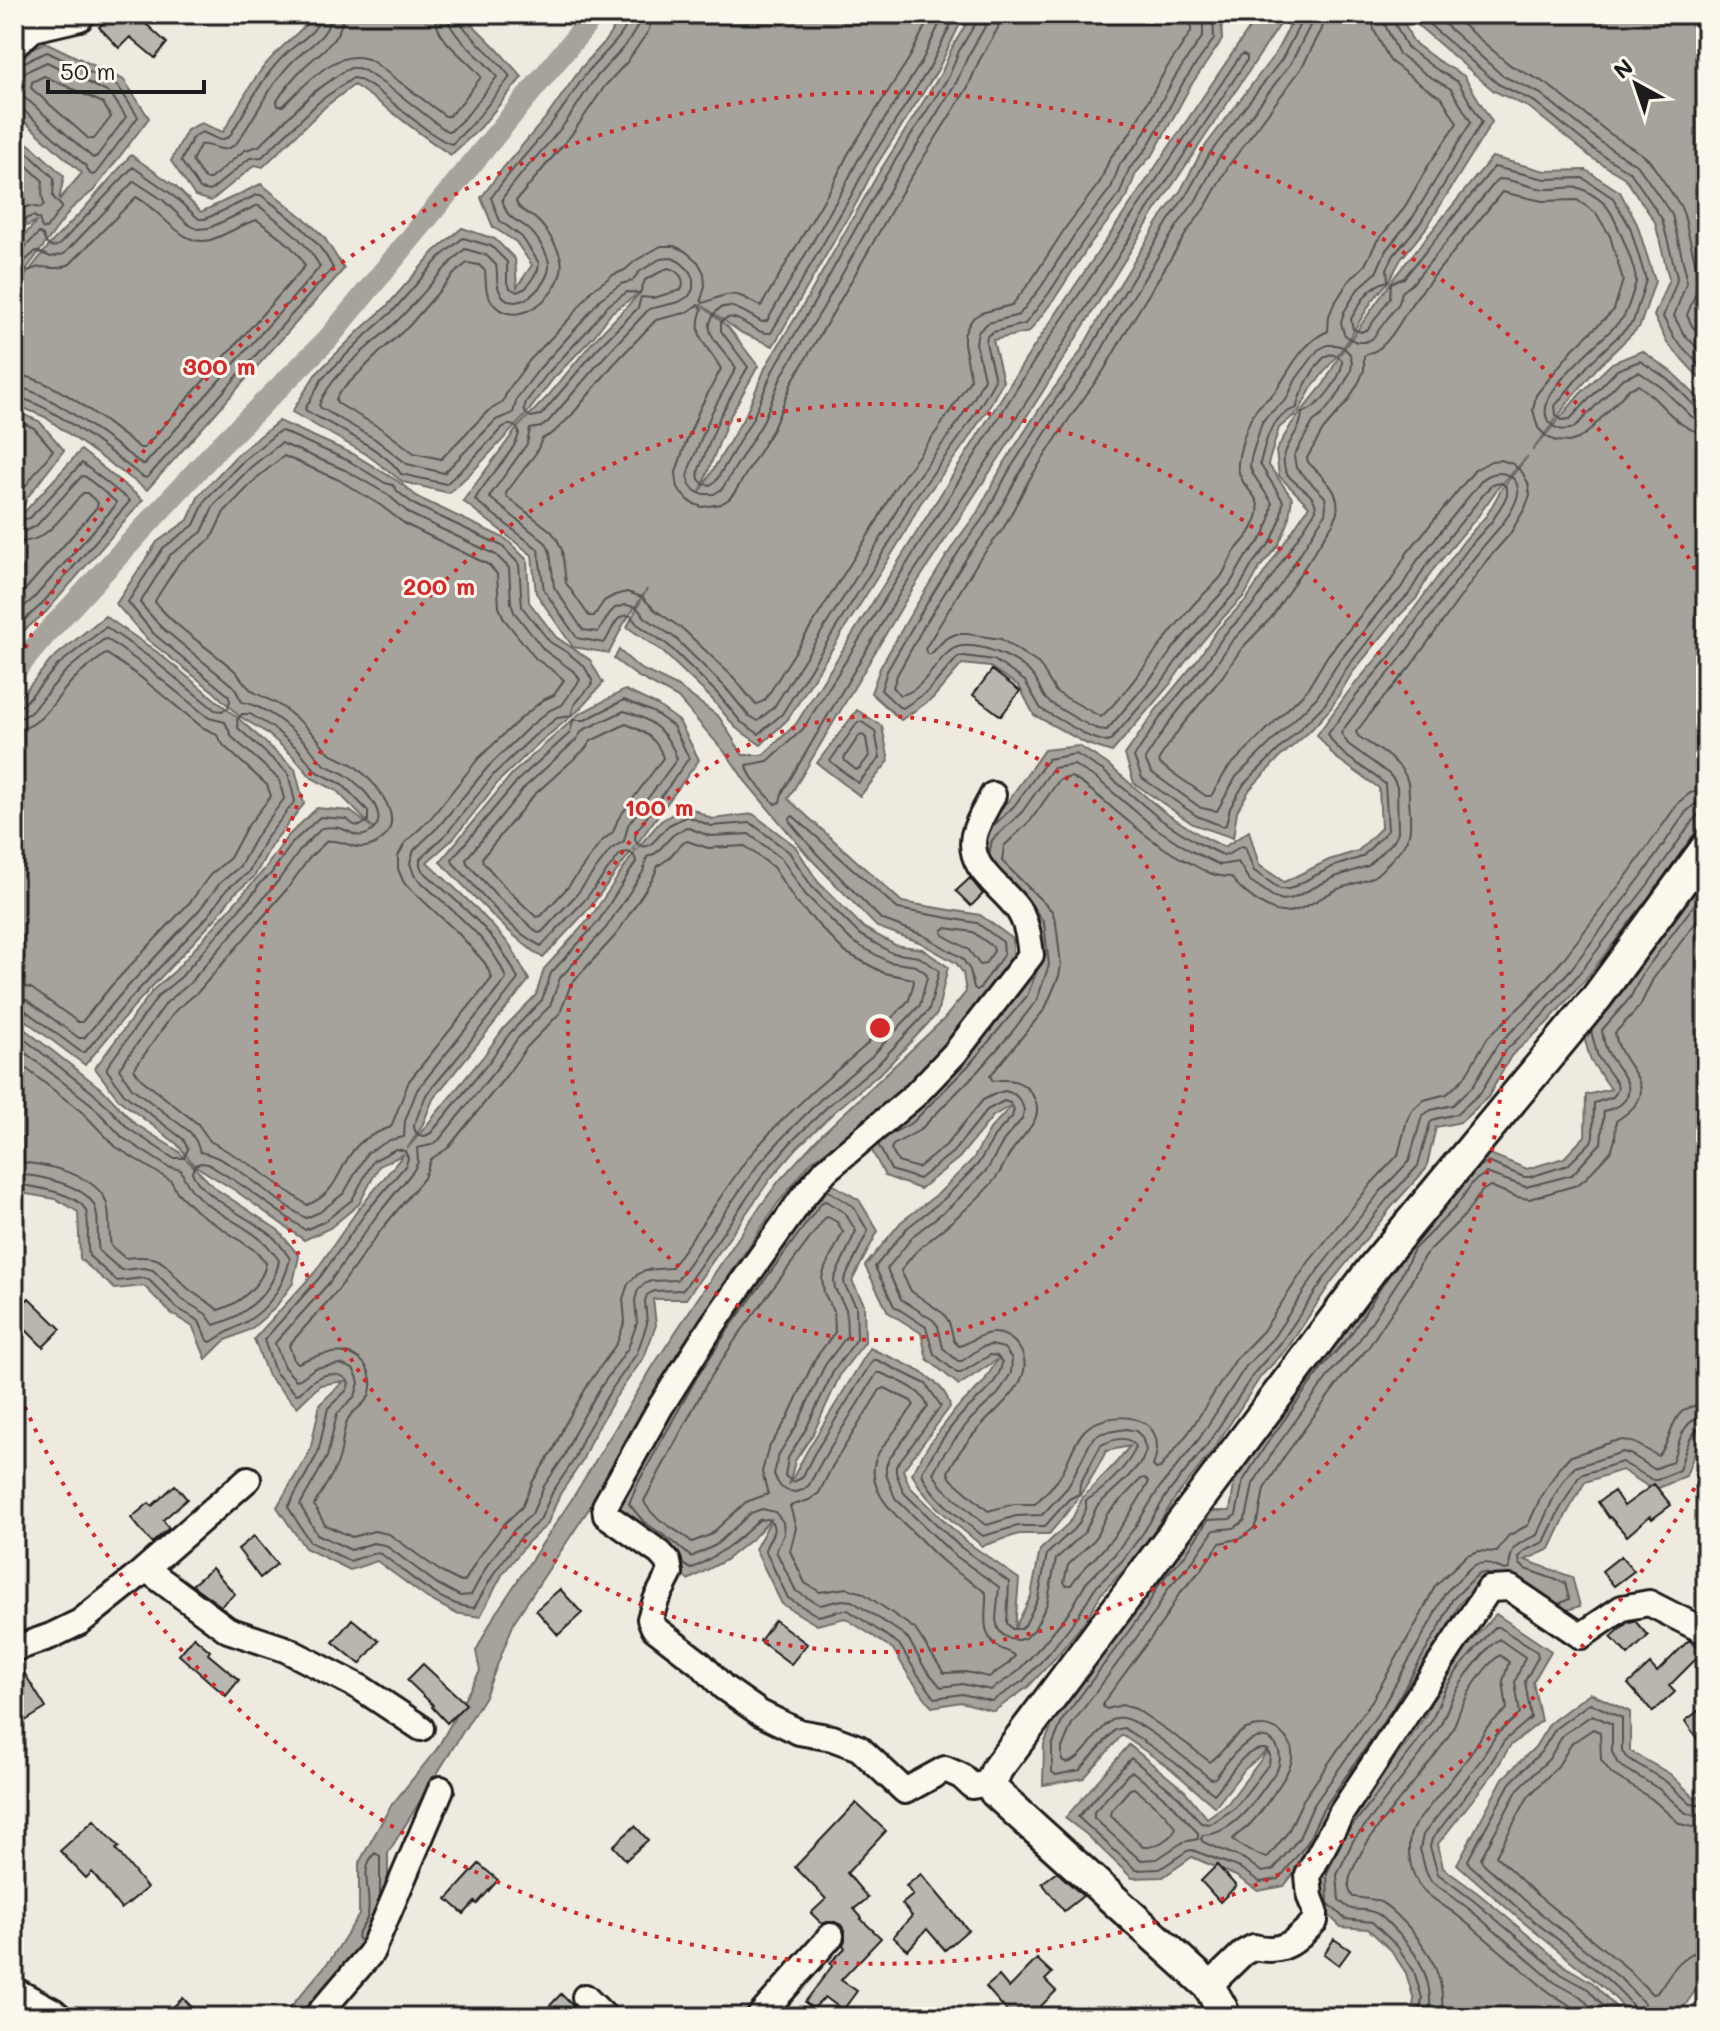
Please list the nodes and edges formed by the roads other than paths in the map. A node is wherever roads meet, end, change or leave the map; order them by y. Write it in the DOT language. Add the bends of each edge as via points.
graph roads {
  1 [pos="83,14"];
  2 [pos="14,46"];
  3 [pos="993,795"];
  4 [pos="1706,848"];
  5 [pos="248,1479"];
  6 [pos="146,1569"];
  7 [pos="1706,1632"];
  8 [pos="14,1649"];
  9 [pos="421,1728"];
  10 [pos="991,1783"];
  11 [pos="441,1789"];
  12 [pos="831,1936"];
  13 [pos="1209,1986"];
  14 [pos="14,1990"];
  15 [pos="585,1997"];
  16 [pos="60,2017"];
  17 [pos="316,2017"];
  18 [pos="605,2017"];
  19 [pos="759,2017"];
  20 [pos="1222,2017"];
  1 -- 2 [label="street" via="33,29"];
  3 -- 10 [label="street" via="973,846 980,870 1018,909 1031,955 955,1053 803,1197 711,1327 605,1506 606,1515 668,1562 670,1573 650,1619 654,1628 723,1687 799,1732 859,1748 905,1791 945,1769 972,1786"];
  4 -- 10 [label="street" via="1597,997 1372,1269"];
  5 -- 6 [label="street"];
  6 -- 8 [label="street" via="80,1622"];
  6 -- 9 [label="street" via="228,1630 285,1649 361,1688"];
  7 -- 13 [label="street" via="1649,1603 1622,1608 1581,1636 1510,1588 1489,1589 1342,1812 1308,1875 1315,1921 1283,1947 1254,1947 1243,1953"];
  10 -- 13 [label="street"];
  11 -- 17 [label="street" via="371,1953"];
  12 -- 19 [label="street"];
  13 -- 20 [label="street"];
  14 -- 16 [label="street"];
  15 -- 18 [label="street"];
}
